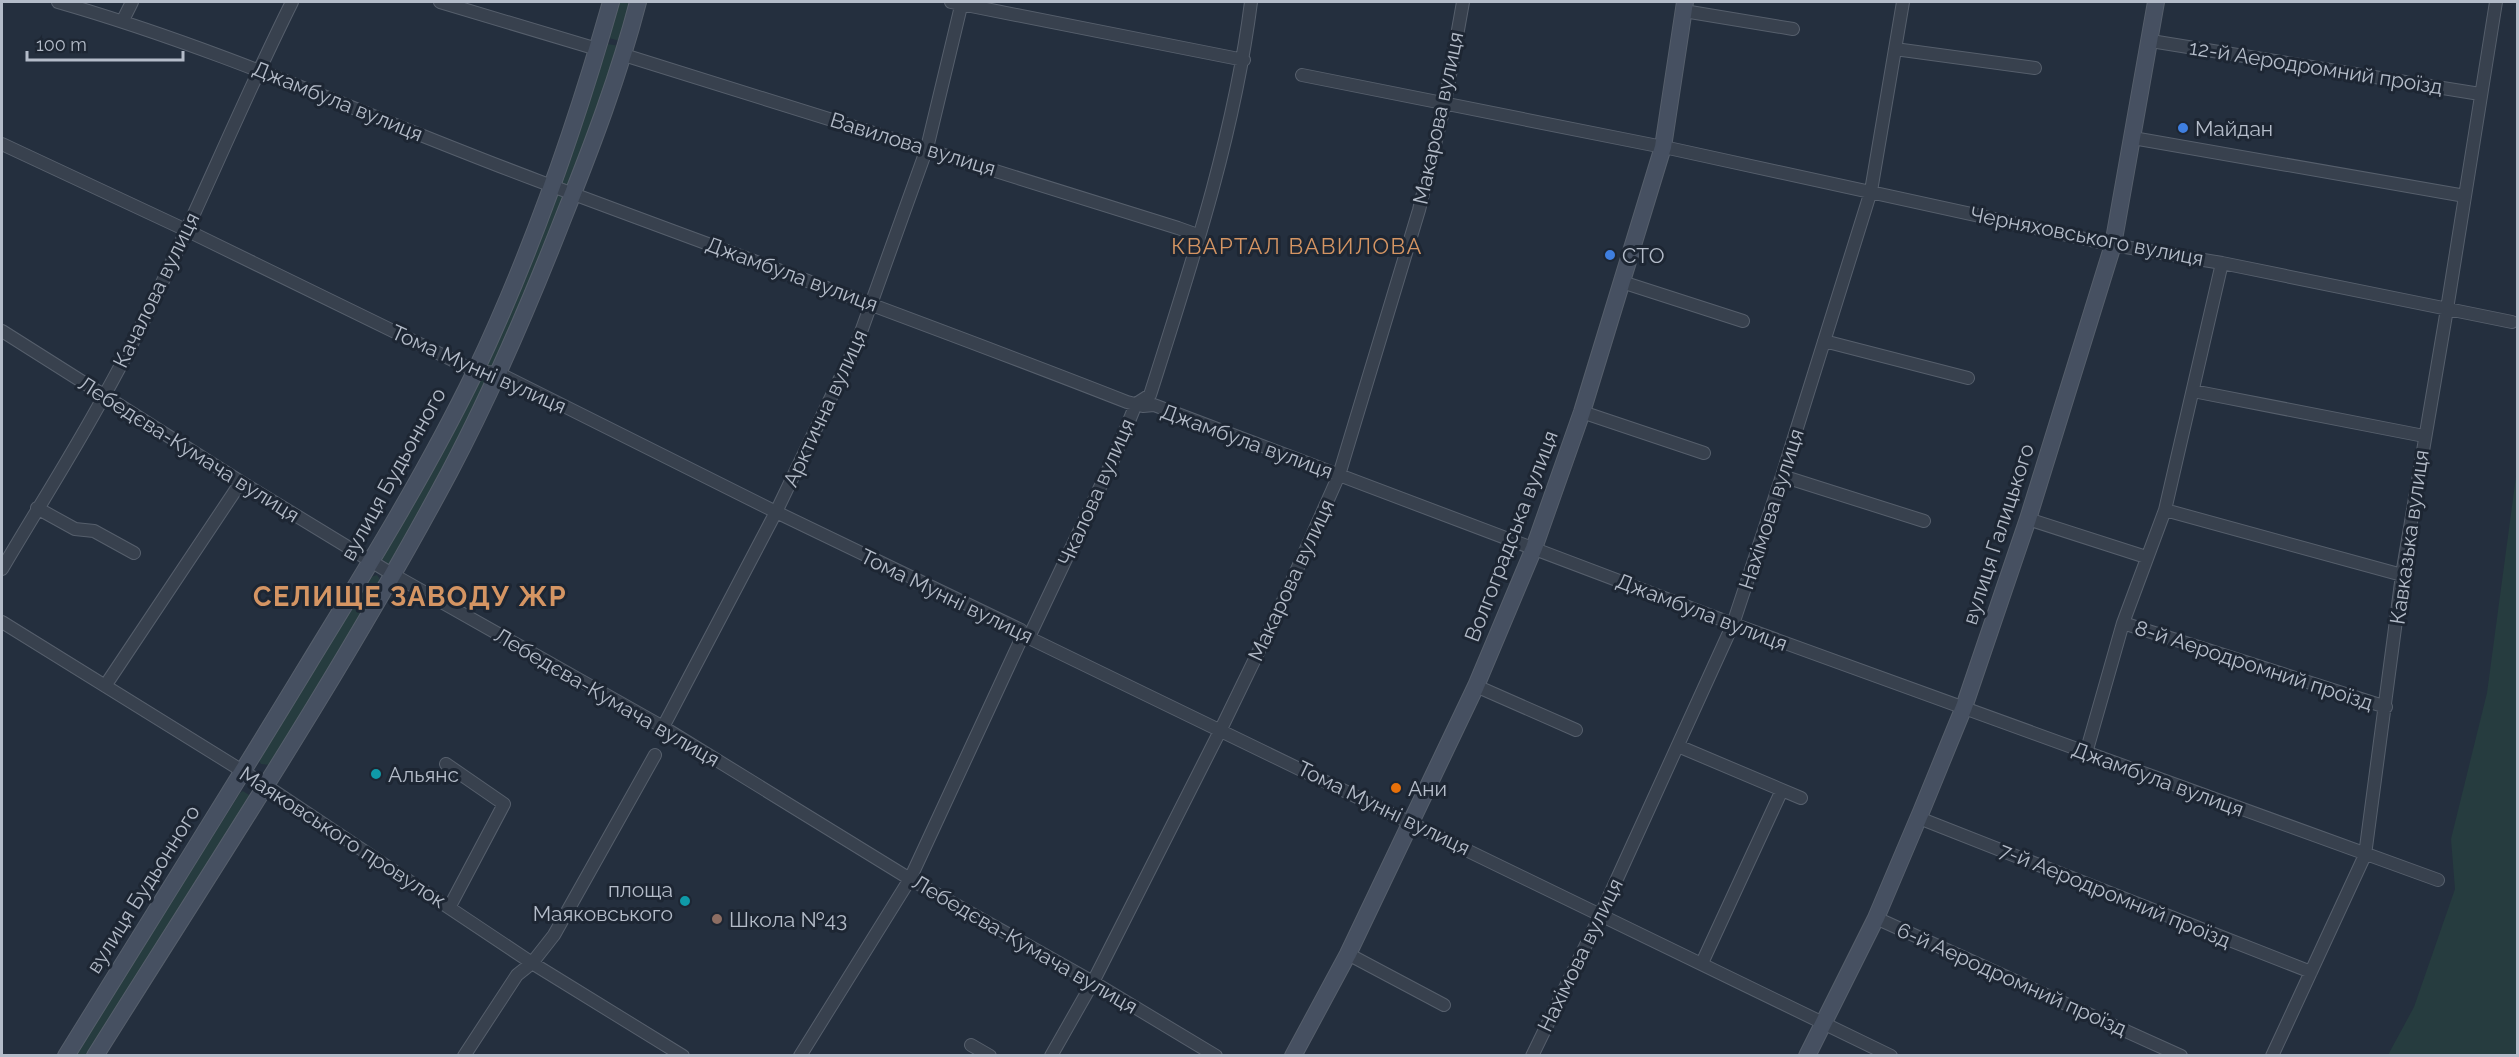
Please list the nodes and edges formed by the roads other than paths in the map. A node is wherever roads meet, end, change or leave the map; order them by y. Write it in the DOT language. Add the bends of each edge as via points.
graph roads {
  1 [pos="58,2"];
  2 [pos="132,2"];
  3 [pos="292,2"];
  4 [pos="440,2"];
  5 [pos="611,2"];
  6 [pos="638,2"];
  7 [pos="958,2"];
  8 [pos="1251,2"];
  9 [pos="1463,2"];
  10 [pos="1903,2"];
  11 [pos="2156,2"];
  12 [pos="2496,2"];
  13 [pos="1684,6"];
  14 [pos="123,20"];
  15 [pos="1793,29"];
  16 [pos="2151,41"];
  17 [pos="597,49"];
  18 [pos="1895,49"];
  19 [pos="624,55"];
  20 [pos="1244,60"];
  21 [pos="2035,68"];
  22 [pos="258,69"];
  23 [pos="1302,75"];
  24 [pos="2480,93"];
  25 [pos="1445,103"];
  26 [pos="2133,138"];
  27 [pos="2,144"];
  28 [pos="1663,147"];
  29 [pos="927,148"];
  30 [pos="550,185"];
  31 [pos="1871,191"];
  32 [pos="573,193"];
  33 [pos="2465,196"];
  34 [pos="186,230"];
  35 [pos="1199,240"];
  36 [pos="2113,245"];
  37 [pos="2222,263"];
  38 [pos="1622,282"];
  39 [pos="873,304"];
  40 [pos="2447,309"];
  41 [pos="1743,321"];
  42 [pos="2512,321"];
  43 [pos="2,331"];
  44 [pos="1824,341"];
  45 [pos="475,372"];
  46 [pos="498,373"];
  47 [pos="1968,378"];
  48 [pos="2193,391"];
  49 [pos="104,396"];
  50 [pos="1136,404"];
  51 [pos="1582,412"];
  52 [pos="2424,436"];
  53 [pos="1704,453"];
  54 [pos="1339,475"];
  55 [pos="1782,476"];
  56 [pos="241,483"];
  57 [pos="37,508"];
  58 [pos="2165,510"];
  59 [pos="776,512"];
  60 [pos="2028,519"];
  61 [pos="1924,521"];
  62 [pos="1534,548"];
  63 [pos="134,553"];
  64 [pos="2146,557"];
  65 [pos="371,561"];
  66 [pos="2,569"];
  67 [pos="392,574"];
  68 [pos="2402,574"];
  69 [pos="2,622"];
  70 [pos="2123,623"];
  71 [pos="1733,624"];
  72 [pos="1026,636"];
  73 [pos="105,686"];
  74 [pos="1476,686"];
  75 [pos="1964,707"];
  76 [pos="2386,707"];
  77 [pos="663,727"];
  78 [pos="1221,729"];
  79 [pos="1576,730"];
  80 [pos="1678,746"];
  81 [pos="2086,753"];
  82 [pos="655,755"];
  83 [pos="446,764"];
  84 [pos="243,771"];
  85 [pos="265,785"];
  86 [pos="1782,790"];
  87 [pos="1801,798"];
  88 [pos="1919,818"];
  89 [pos="1412,821"];
  90 [pos="2365,855"];
  91 [pos="910,879"];
  92 [pos="2438,880"];
  93 [pos="450,906"];
  94 [pos="1601,914"];
  95 [pos="1876,918"];
  96 [pos="1348,954"];
  97 [pos="532,963"];
  98 [pos="1702,963"];
  99 [pos="2311,972"];
  100 [pos="1092,982"];
  101 [pos="1444,1005"];
  102 [pos="1824,1021"];
  103 [pos="971,1045"];
  104 [pos="66,1056"];
  105 [pos="95,1056"];
  106 [pos="464,1056"];
  107 [pos="684,1056"];
  108 [pos="800,1056"];
  109 [pos="990,1056"];
  110 [pos="1052,1056"];
  111 [pos="1216,1056"];
  112 [pos="1293,1056"];
  113 [pos="1532,1056"];
  114 [pos="1807,1056"];
  115 [pos="1891,1056"];
  116 [pos="2181,1056"];
  117 [pos="2272,1056"];
  1 -- 14 [label="street, Джамбула вулиця"];
  2 -- 14 [label="street"];
  3 -- 22 [label="street, Качалова вулиця"];
  4 -- 17 [label="street"];
  5 -- 17 [label="main road, вулиця Будьонного"];
  6 -- 19 [label="main road"];
  7 -- 20 [label="street"];
  7 -- 29 [label="street, Арктична вулиця"];
  8 -- 20 [label="street, Чкалова вулиця"];
  9 -- 25 [label="street, Макарова вулиця"];
  10 -- 18 [label="street, Нахімова вулиця"];
  11 -- 16 [label="main road, вулиця Галицького"];
  12 -- 24 [label="street, Кавказька вулиця"];
  13 -- 15 [label="street"];
  13 -- 28 [label="main road, Волгоградська вулиця"];
  14 -- 22 [label="street, Джамбула вулиця"];
  16 -- 24 [label="street, 12-й Аеродромний проїзд"];
  16 -- 26 [label="main road, вулиця Галицького"];
  17 -- 30 [label="main road, вулиця Будьонного"];
  18 -- 21 [label="street"];
  18 -- 31 [label="street, Нахімова вулиця"];
  19 -- 29 [label="street, Вавилова вулиця"];
  19 -- 32 [label="main road"];
  20 -- 35 [label="street, Чкалова вулиця"];
  22 -- 30 [label="street, Джамбула вулиця"];
  22 -- 34 [label="street, Качалова вулиця"];
  23 -- 25 [label="street, Черняховського вулиця"];
  24 -- 33 [label="street, Кавказька вулиця"];
  25 -- 28 [label="street, Черняховського вулиця"];
  25 -- 54 [label="street, Макарова вулиця" via="1419,210"];
  26 -- 33 [label="street"];
  26 -- 36 [label="main road, вулиця Галицького"];
  27 -- 34 [label="street, Тома Мунні вулиця"];
  28 -- 31 [label="street, Черняховського вулиця"];
  28 -- 38 [label="main road, Волгоградська вулиця"];
  29 -- 35 [label="street, Вавилова вулиця" via="1185,231"];
  29 -- 39 [label="street, Арктична вулиця"];
  30 -- 32 [label="street, Джамбула вулиця"];
  30 -- 45 [label="main road, вулиця Будьонного" via="509,296"];
  31 -- 36 [label="street, Черняховського вулиця"];
  31 -- 44 [label="street, Нахімова вулиця"];
  32 -- 39 [label="street, Джамбула вулиця"];
  32 -- 46 [label="main road"];
  33 -- 40 [label="street, Кавказька вулиця"];
  34 -- 45 [label="street, Тома Мунні вулиця"];
  34 -- 49 [label="street, Качалова вулиця"];
  35 -- 50 [label="street, Чкалова вулиця" via="1150,395"];
  36 -- 37 [label="street, Черняховського вулиця"];
  36 -- 60 [label="main road, вулиця Галицького"];
  37 -- 40 [label="street, Черняховського вулиця"];
  37 -- 48 [label="street"];
  38 -- 41 [label="street"];
  38 -- 51 [label="main road, Волгоградська вулиця"];
  39 -- 50 [label="street, Джамбула вулиця"];
  39 -- 59 [label="street, Арктична вулиця"];
  40 -- 42 [label="street, Черняховського вулиця"];
  40 -- 52 [label="street, Кавказька вулиця"];
  43 -- 49 [label="street, Лебедєва-Кумача вулиця"];
  44 -- 47 [label="street"];
  44 -- 55 [label="street, Нахімова вулиця"];
  45 -- 46 [label="street, Тома Мунні вулиця"];
  45 -- 65 [label="main road, вулиця Будьонного"];
  46 -- 59 [label="street, Тома Мунні вулиця"];
  46 -- 67 [label="main road" via="450,471"];
  48 -- 52 [label="street"];
  48 -- 58 [label="street"];
  49 -- 56 [label="street, Лебедєва-Кумача вулиця"];
  49 -- 57 [label="street, Качалова вулиця"];
  50 -- 54 [label="street, Джамбула вулиця" via="1154,405"];
  50 -- 72 [label="street, Чкалова вулиця" via="1113,460"];
  51 -- 53 [label="street"];
  51 -- 62 [label="main road, Волгоградська вулиця"];
  52 -- 68 [label="street, Кавказька вулиця"];
  54 -- 62 [label="street, Джамбула вулиця"];
  54 -- 78 [label="street, Макарова вулиця"];
  55 -- 61 [label="street"];
  55 -- 71 [label="street, Нахімова вулиця"];
  56 -- 65 [label="street, Лебедєва-Кумача вулиця"];
  56 -- 73 [label="street"];
  57 -- 63 [label="street" via="75,529 94,531"];
  57 -- 66 [label="street, Качалова вулиця"];
  58 -- 64 [label="street"];
  58 -- 68 [label="street"];
  59 -- 72 [label="street, Тома Мунні вулиця" via="1021,630"];
  59 -- 77 [label="street, Арктична вулиця"];
  60 -- 64 [label="street"];
  60 -- 75 [label="main road, вулиця Галицького"];
  62 -- 71 [label="street, Джамбула вулиця"];
  62 -- 74 [label="main road, Волгоградська вулиця"];
  64 -- 70 [label="street"];
  65 -- 67 [label="street, Лебедєва-Кумача вулиця"];
  65 -- 84 [label="main road, вулиця Будьонного"];
  67 -- 77 [label="street, Лебедєва-Кумача вулиця"];
  67 -- 85 [label="main road"];
  68 -- 76 [label="street, Кавказька вулиця"];
  69 -- 73 [label="street, Маяковського провулок"];
  70 -- 76 [label="street, 8-й Аеродромний проїзд"];
  70 -- 81 [label="street"];
  71 -- 75 [label="street, Джамбула вулиця"];
  71 -- 80 [label="street, Нахімова вулиця"];
  72 -- 78 [label="street, Тома Мунні вулиця"];
  72 -- 91 [label="street, Чкалова вулиця"];
  73 -- 84 [label="street, Маяковського провулок"];
  74 -- 79 [label="street"];
  74 -- 89 [label="main road, Волгоградська вулиця"];
  75 -- 81 [label="street, Джамбула вулиця"];
  75 -- 88 [label="main road, вулиця Галицького"];
  76 -- 90 [label="street, Кавказька вулиця"];
  77 -- 91 [label="street, Лебедєва-Кумача вулиця"];
  78 -- 89 [label="street, Тома Мунні вулиця"];
  78 -- 100 [label="street, Макарова вулиця"];
  80 -- 86 [label="street"];
  80 -- 94 [label="street, Нахімова вулиця"];
  81 -- 90 [label="street, Джамбула вулиця"];
  82 -- 97 [label="street" via="554,935"];
  83 -- 93 [label="street" via="504,804"];
  84 -- 85 [label="street, Маяковського провулок"];
  84 -- 104 [label="main road, вулиця Будьонного"];
  85 -- 93 [label="street, Маяковського провулок"];
  85 -- 105 [label="main road"];
  86 -- 87 [label="street"];
  86 -- 98 [label="street"];
  88 -- 95 [label="main road, вулиця Галицького"];
  88 -- 99 [label="street, 7-й Аеродромний проїзд"];
  89 -- 94 [label="street, Тома Мунні вулиця"];
  89 -- 96 [label="main road, Волгоградська вулиця"];
  90 -- 92 [label="street, Джамбула вулиця"];
  90 -- 99 [label="street, Кавказька вулиця"];
  91 -- 100 [label="street, Лебедєва-Кумача вулиця"];
  91 -- 108 [label="street, Чкалова вулиця"];
  93 -- 97 [label="street, Маяковського провулок"];
  94 -- 98 [label="street, Тома Мунні вулиця"];
  94 -- 113 [label="street, Нахімова вулиця"];
  95 -- 102 [label="main road, вулиця Галицького"];
  95 -- 116 [label="street, 6-й Аеродромний проїзд"];
  96 -- 101 [label="street"];
  96 -- 112 [label="main road, Волгоградська вулиця"];
  97 -- 106 [label="street" via="517,975"];
  97 -- 107 [label="street, Маяковського провулок"];
  98 -- 102 [label="street, Тома Мунні вулиця"];
  99 -- 117 [label="street, Кавказька вулиця"];
  100 -- 110 [label="street, Макарова вулиця"];
  100 -- 111 [label="street, Лебедєва-Кумача вулиця"];
  102 -- 114 [label="main road, вулиця Галицького"];
  102 -- 115 [label="street, Тома Мунні вулиця"];
  103 -- 109 [label="street"];
}
